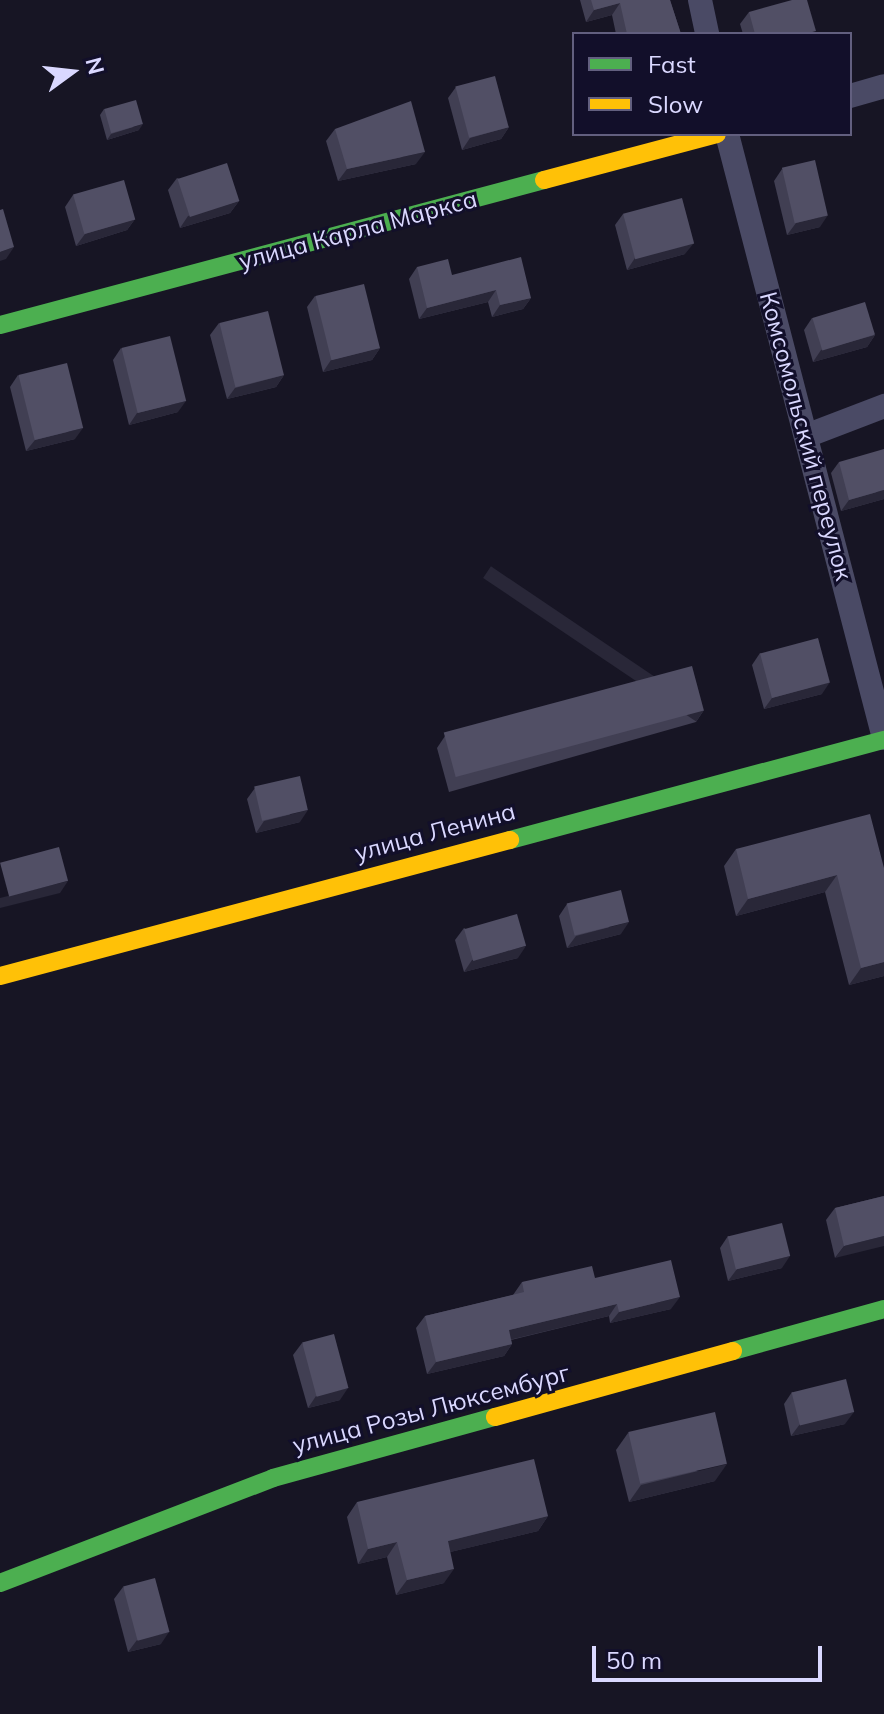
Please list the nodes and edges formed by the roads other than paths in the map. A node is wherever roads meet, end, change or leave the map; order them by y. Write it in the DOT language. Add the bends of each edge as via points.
graph roads {
  1 [pos="700,0"];
  2 [pos="707,32"];
  3 [pos="884,86"];
  4 [pos="852,95"];
  5 [pos="709,136"];
  6 [pos="728,136"];
  7 [pos="0,325"];
  8 [pos="884,406"];
  9 [pos="806,436"];
  10 [pos="884,739"];
  11 [pos="0,976"];
  12 [pos="884,1309"];
  13 [pos="0,1583"];
  1 -- 2 [label="street"];
  3 -- 4 [label="street"];
  5 -- 7 [label="street, улица Карла Маркса"];
  6 -- 9 [label="street, Комсомольский переулок"];
  8 -- 9 [label="street"];
  9 -- 10 [label="street, Комсомольский переулок"];
  10 -- 11 [label="street, улица Ленина"];
  12 -- 13 [label="street, улица Розы Люксембург" via="273,1478"];
}
